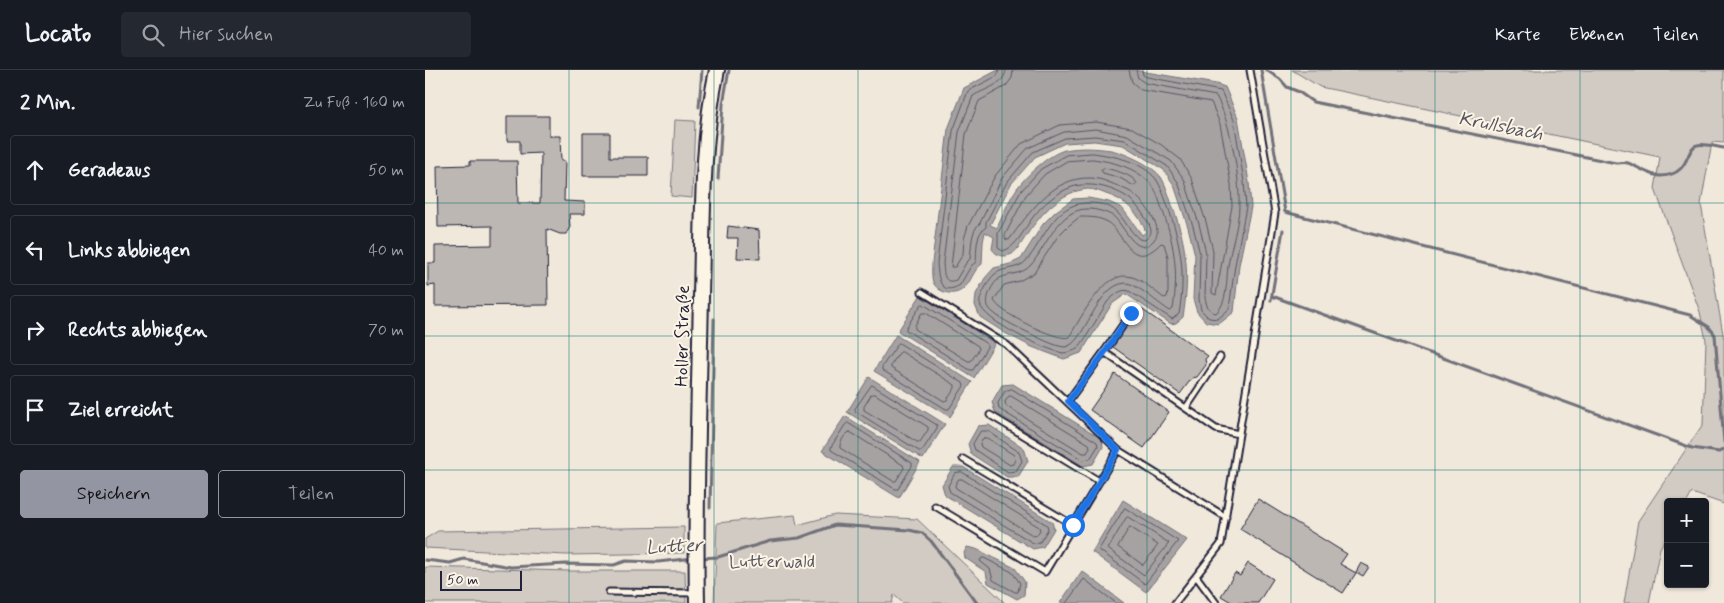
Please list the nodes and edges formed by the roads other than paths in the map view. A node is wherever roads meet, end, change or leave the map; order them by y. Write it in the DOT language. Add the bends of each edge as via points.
graph roads {
  1 [pos="717,70"];
  2 [pos="1250,70"];
  3 [pos="922,292"];
  4 [pos="1131,313"];
  5 [pos="1105,352"];
  6 [pos="1220,357"];
  7 [pos="1068,401"];
  8 [pos="1186,408"];
  9 [pos="990,416"];
  10 [pos="1239,434"];
  11 [pos="1118,450"];
  12 [pos="963,459"];
  13 [pos="1099,481"];
  14 [pos="935,506"];
  15 [pos="1225,517"];
  16 [pos="1073,525"];
  17 [pos="1196,576"];
  18 [pos="609,592"];
  19 [pos="697,598"];
  20 [pos="1175,603"];
  21 [pos="1216,603"];
  1 -- 19 [label="street, Holler Straße" via="705,166"];
  2 -- 10 [label="lane" via="1275,213"];
  3 -- 7 [label="lane" via="1007,344"];
  4 -- 5 [label="lane"];
  5 -- 7 [label="lane"];
  5 -- 8 [label="lane"];
  6 -- 8 [label="lane"];
  7 -- 11 [label="lane"];
  8 -- 10 [label="lane" via="1216,429"];
  9 -- 13 [label="lane"];
  10 -- 15 [label="lane"];
  11 -- 13 [label="lane"];
  11 -- 15 [label="lane"];
  12 -- 16 [label="lane"];
  13 -- 16 [label="lane"];
  14 -- 16 [label="lane" via="1045,572"];
  15 -- 17 [label="lane" via="1221,544"];
  17 -- 20 [label="lane"];
  17 -- 21 [label="lane"];
  18 -- 19 [label="lane"];
}
